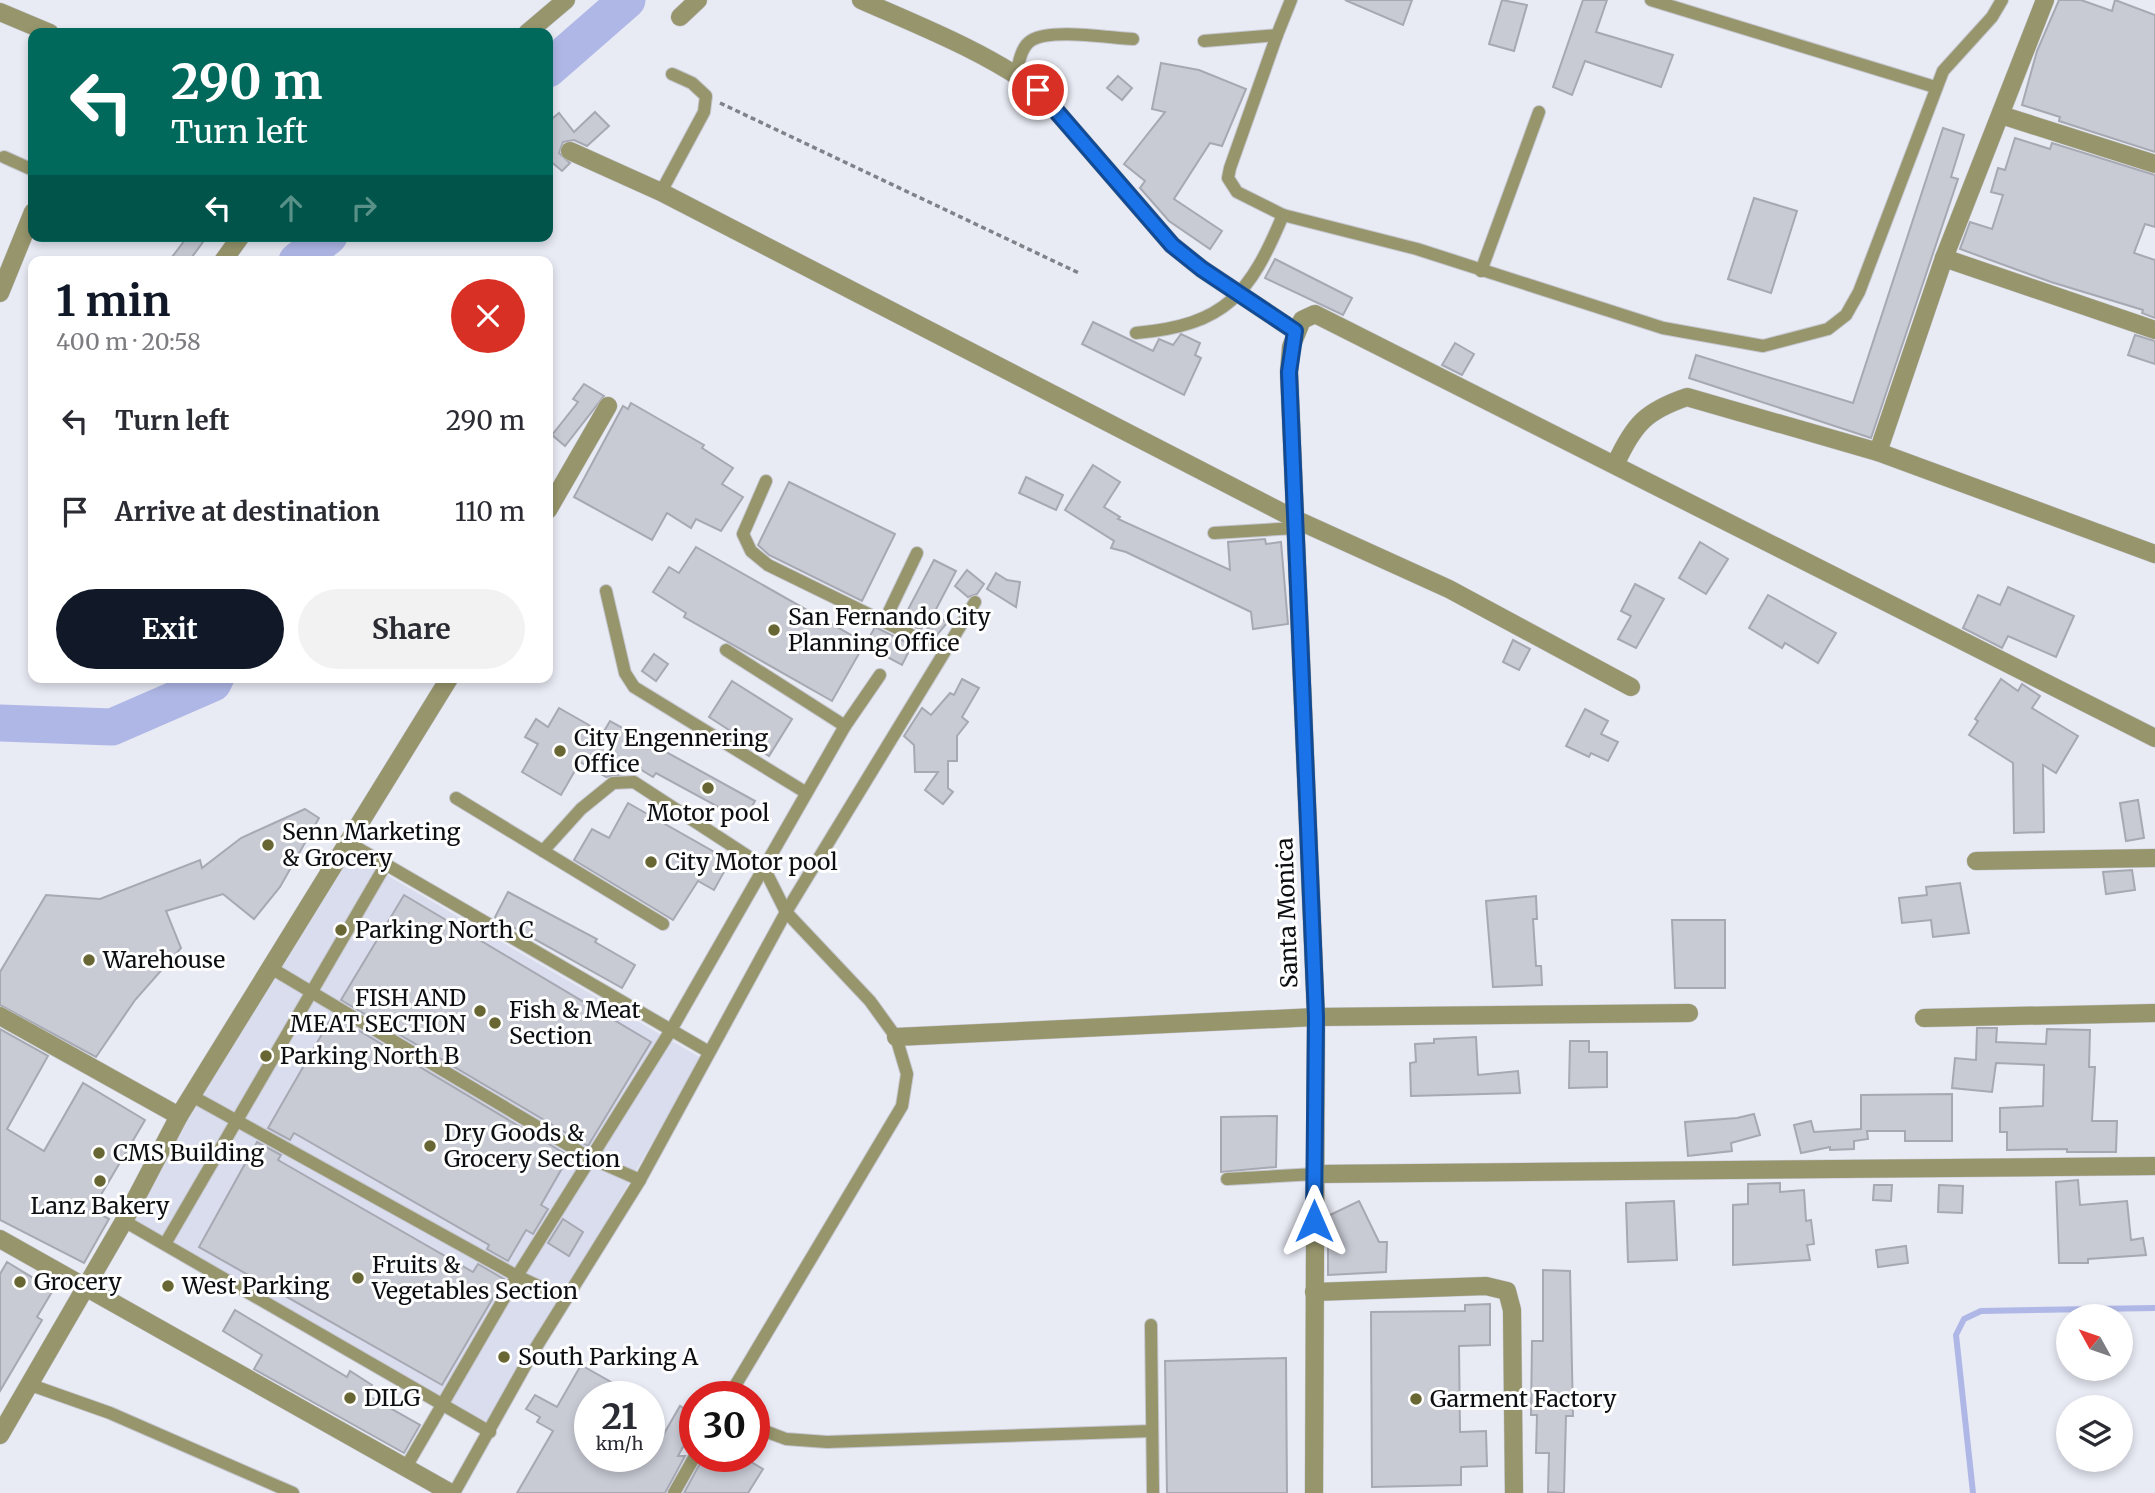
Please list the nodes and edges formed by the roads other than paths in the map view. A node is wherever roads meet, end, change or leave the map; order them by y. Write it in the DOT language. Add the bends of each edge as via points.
graph roads {
  1 [pos="566,0"];
  2 [pos="698,0"];
  3 [pos="861,0"];
  4 [pos="1291,0"];
  5 [pos="1651,0"];
  6 [pos="2002,0"];
  7 [pos="2045,0"];
  8 [pos="1665,3"];
  9 [pos="0,12"];
  10 [pos="680,18"];
  11 [pos="38,28"];
  12 [pos="533,28"];
  13 [pos="1277,35"];
  14 [pos="1133,39"];
  15 [pos="1204,41"];
  16 [pos="672,74"];
  17 [pos="1016,74"];
  18 [pos="1935,87"];
  19 [pos="1539,112"];
  20 [pos="2001,115"];
  21 [pos="570,151"];
  22 [pos="4,157"];
  23 [pos="2155,164"];
  24 [pos="28,168"];
  25 [pos="661,192"];
  26 [pos="1283,215"];
  27 [pos="28,224"];
  28 [pos="1944,258"];
  29 [pos="1481,271"];
  30 [pos="0,293"];
  31 [pos="1240,294"];
  32 [pos="2155,330"];
  33 [pos="1295,331"];
  34 [pos="1136,333"];
  35 [pos="608,406"];
  36 [pos="1878,452"];
  37 [pos="1616,463"];
  38 [pos="766,481"];
  39 [pos="553,501"];
  40 [pos="1296,524"];
  41 [pos="1214,533"];
  42 [pos="917,553"];
  43 [pos="2155,554"];
  44 [pos="606,591"];
  45 [pos="975,602"];
  46 [pos="884,622"];
  47 [pos="726,650"];
  48 [pos="944,651"];
  49 [pos="880,675"];
  50 [pos="446,683"];
  51 [pos="1631,687"];
  52 [pos="845,726"];
  53 [pos="2155,737"];
  54 [pos="805,792"];
  55 [pos="456,798"];
  56 [pos="349,843"];
  57 [pos="542,851"];
  58 [pos="2155,858"];
  59 [pos="1976,861"];
  60 [pos="386,864"];
  61 [pos="763,866"];
  62 [pos="786,912"];
  63 [pos="663,924"];
  64 [pos="271,968"];
  65 [pos="310,991"];
  66 [pos="1689,1013"];
  67 [pos="2155,1013"];
  68 [pos="0,1016"];
  69 [pos="1316,1017"];
  70 [pos="1924,1018"];
  71 [pos="671,1030"];
  72 [pos="896,1037"];
  73 [pos="709,1052"];
  74 [pos="192,1096"];
  75 [pos="179,1116"];
  76 [pos="236,1120"];
  77 [pos="590,1158"];
  78 [pos="2155,1166"];
  79 [pos="1315,1174"];
  80 [pos="1227,1179"];
  81 [pos="640,1180"];
  82 [pos="124,1221"];
  83 [pos="0,1239"];
  84 [pos="164,1244"];
  85 [pos="517,1276"];
  86 [pos="86,1287"];
  87 [pos="1314,1292"];
  88 [pos="566,1299"];
  89 [pos="1151,1325"];
  90 [pos="738,1381"];
  91 [pos="28,1384"];
  92 [pos="443,1405"];
  93 [pos="1152,1431"];
  94 [pos="490,1432"];
  95 [pos="770,1433"];
  96 [pos="0,1435"];
  97 [pos="407,1466"];
  98 [pos="686,1472"];
  99 [pos="293,1493"];
  100 [pos="453,1493"];
  101 [pos="674,1493"];
  102 [pos="1153,1493"];
  103 [pos="1314,1493"];
  104 [pos="1514,1493"];
  1 -- 12 [label="street"];
  2 -- 10 [label="street"];
  3 -- 17 [label="street" via="953,40"];
  4 -- 13 [label="lane"];
  5 -- 8 [label="lane"];
  6 -- 18 [label="lane" via="1951,60"];
  7 -- 20 [label="street"];
  8 -- 18 [label="lane"];
  9 -- 11 [label="street"];
  13 -- 15 [label="lane"];
  13 -- 26 [label="lane" via="1228,178 1237,192"];
  14 -- 17 [label="lane" via="1046,36 1032,40 1022,51"];
  16 -- 25 [label="lane" via="706,96 704,112"];
  17 -- 31 [label="street" via="1038,90 1172,245"];
  18 -- 29 [label="lane" via="1859,292 1846,315 1828,329 1763,346 1663,328"];
  19 -- 29 [label="lane"];
  20 -- 23 [label="street"];
  20 -- 28 [label="street"];
  21 -- 25 [label="street"];
  22 -- 24 [label="lane"];
  25 -- 40 [label="street"];
  26 -- 29 [label="lane" via="1418,249"];
  26 -- 31 [label="lane" via="1267,254"];
  27 -- 30 [label="street"];
  28 -- 32 [label="street"];
  28 -- 36 [label="street"];
  31 -- 33 [label="street"];
  31 -- 34 [label="lane" via="1193,324"];
  33 -- 37 [label="street" via="1302,320 1315,314"];
  33 -- 40 [label="street, Santa Monica" via="1289,372"];
  35 -- 39 [label="street"];
  36 -- 37 [label="street" via="1687,397 1646,415 1628,436"];
  36 -- 43 [label="street"];
  37 -- 53 [label="street"];
  38 -- 46 [label="lane" via="743,534 751,551 768,565"];
  40 -- 41 [label="lane"];
  40 -- 51 [label="street" via="1407,568"];
  40 -- 69 [label="street, Santa Monica"];
  42 -- 46 [label="lane"];
  44 -- 54 [label="lane" via="625,673 634,687"];
  45 -- 48 [label="lane"];
  46 -- 48 [label="lane"];
  47 -- 52 [label="lane"];
  48 -- 62 [label="lane"];
  49 -- 52 [label="lane"];
  50 -- 56 [label="street"];
  52 -- 54 [label="lane"];
  54 -- 61 [label="lane"];
  55 -- 57 [label="lane"];
  56 -- 60 [label="lane"];
  56 -- 64 [label="street"];
  57 -- 61 [label="lane" via="613,783 634,782"];
  57 -- 63 [label="lane"];
  58 -- 59 [label="street"];
  60 -- 65 [label="lane"];
  60 -- 71 [label="lane"];
  61 -- 62 [label="lane"];
  61 -- 71 [label="lane"];
  62 -- 72 [label="lane" via="870,1001"];
  62 -- 73 [label="lane"];
  64 -- 65 [label="lane"];
  64 -- 74 [label="street"];
  65 -- 76 [label="lane"];
  65 -- 77 [label="lane"];
  66 -- 69 [label="street"];
  67 -- 70 [label="street"];
  68 -- 75 [label="street"];
  69 -- 72 [label="street"];
  69 -- 79 [label="street, Santa Monica"];
  71 -- 73 [label="lane"];
  71 -- 77 [label="lane"];
  72 -- 90 [label="lane" via="907,1074 902,1106"];
  73 -- 81 [label="lane"];
  74 -- 75 [label="street"];
  74 -- 76 [label="lane"];
  75 -- 82 [label="street"];
  76 -- 84 [label="lane"];
  76 -- 85 [label="lane"];
  77 -- 81 [label="lane"];
  77 -- 85 [label="lane"];
  78 -- 79 [label="street"];
  79 -- 80 [label="lane"];
  79 -- 87 [label="street, Santa Monica"];
  81 -- 88 [label="lane"];
  82 -- 84 [label="lane"];
  82 -- 86 [label="street"];
  83 -- 86 [label="street"];
  84 -- 92 [label="lane"];
  85 -- 88 [label="lane"];
  85 -- 92 [label="lane"];
  86 -- 91 [label="street"];
  86 -- 97 [label="street"];
  87 -- 103 [label="street, Santa Monica"];
  87 -- 104 [label="street" via="1486,1286 1507,1291 1512,1310"];
  88 -- 94 [label="lane"];
  89 -- 93 [label="lane"];
  91 -- 96 [label="street"];
  91 -- 99 [label="lane" via="110,1413"];
  92 -- 94 [label="lane"];
  92 -- 97 [label="lane"];
  93 -- 95 [label="lane" via="827,1442"];
  93 -- 102 [label="lane"];
  94 -- 100 [label="lane"];
  97 -- 100 [label="street"];
  98 -- 101 [label="lane"];
}
